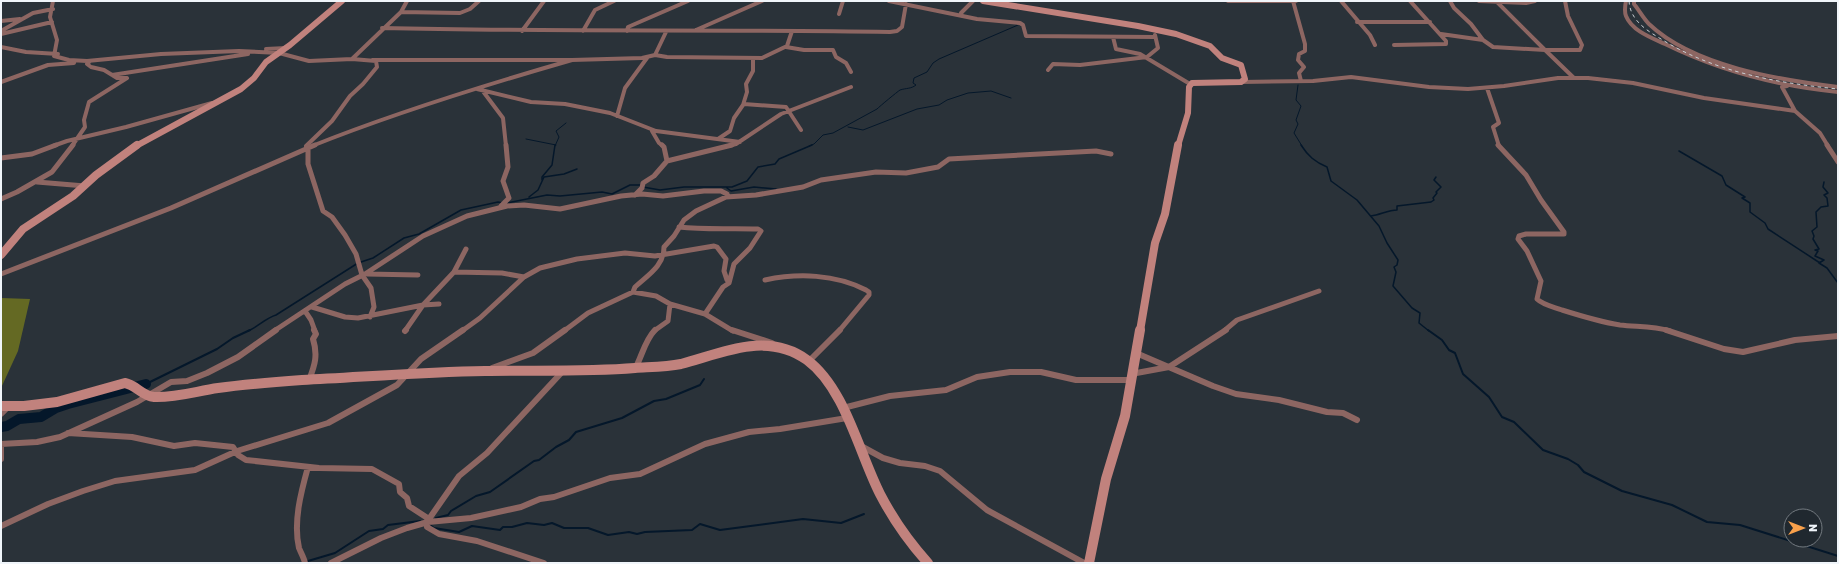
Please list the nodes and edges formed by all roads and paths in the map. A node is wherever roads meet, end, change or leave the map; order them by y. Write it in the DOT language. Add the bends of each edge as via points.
graph roads {
  1 [pos="54,1"];
  2 [pos="342,1"];
  3 [pos="407,1"];
  4 [pos="479,1"];
  5 [pos="544,1"];
  6 [pos="614,1"];
  7 [pos="688,1"];
  8 [pos="762,1"];
  9 [pos="842,1"];
  10 [pos="889,1"];
  11 [pos="973,1"];
  12 [pos="983,1"];
  13 [pos="1228,1"];
  14 [pos="1293,1"];
  15 [pos="1297,1"];
  16 [pos="1341,1"];
  17 [pos="1410,1"];
  18 [pos="1450,1"];
  19 [pos="1480,1"];
  20 [pos="1496,1"];
  21 [pos="1535,1"];
  22 [pos="1565,1"];
  23 [pos="1626,1"];
  24 [pos="1634,1"];
  25 [pos="906,4"];
  26 [pos="52,10"];
  27 [pos="401,12"];
  28 [pos="839,14"];
  29 [pos="962,16"];
  30 [pos="26,17"];
  31 [pos="1,21"];
  32 [pos="52,22"];
  33 [pos="1357,22"];
  34 [pos="1430,22"];
  35 [pos="382,28"];
  36 [pos="1,31"];
  37 [pos="522,31"];
  38 [pos="583,31"];
  39 [pos="627,31"];
  40 [pos="694,31"];
  41 [pos="792,31"];
  42 [pos="666,32"];
  43 [pos="1156,33"];
  44 [pos="1,34"];
  45 [pos="1440,34"];
  46 [pos="1113,37"];
  47 [pos="1483,40"];
  48 [pos="1661,43"];
  49 [pos="1376,45"];
  50 [pos="1394,45"];
  51 [pos="1,47"];
  52 [pos="786,47"];
  53 [pos="286,48"];
  54 [pos="1545,50"];
  55 [pos="1689,50"];
  56 [pos="234,51"];
  57 [pos="260,52"];
  58 [pos="279,53"];
  59 [pos="54,55"];
  60 [pos="655,55"];
  61 [pos="1146,57"];
  62 [pos="647,58"];
  63 [pos="753,58"];
  64 [pos="66,59"];
  65 [pos="352,59"];
  66 [pos="373,60"];
  67 [pos="572,60"];
  68 [pos="88,61"];
  69 [pos="41,67"];
  70 [pos="1048,70"];
  71 [pos="851,72"];
  72 [pos="111,75"];
  73 [pos="1574,78"];
  74 [pos="1301,81"];
  75 [pos="1,82"];
  76 [pos="1241,82"];
  77 [pos="1190,84"];
  78 [pos="1787,86"];
  79 [pos="851,87"];
  80 [pos="1838,87"];
  81 [pos="1487,88"];
  82 [pos="479,90"];
  83 [pos="1838,92"];
  84 [pos="218,101"];
  85 [pos="744,104"];
  86 [pos="782,106"];
  87 [pos="801,106"];
  88 [pos="790,110"];
  89 [pos="1795,111"];
  90 [pos="617,116"];
  91 [pos="801,130"];
  92 [pos="652,131"];
  93 [pos="77,138"];
  94 [pos="718,140"];
  95 [pos="740,142"];
  96 [pos="308,148"];
  97 [pos="295,153"];
  98 [pos="1111,154"];
  99 [pos="1,158"];
  100 [pos="667,161"];
  101 [pos="1838,162"];
  102 [pos="36,182"];
  103 [pos="85,186"];
  104 [pos="635,195"];
  105 [pos="726,197"];
  106 [pos="1,199"];
  107 [pos="499,207"];
  108 [pos="679,227"];
  109 [pos="466,249"];
  110 [pos="664,253"];
  111 [pos="1,255"];
  112 [pos="454,272"];
  113 [pos="1,274"];
  114 [pos="363,275"];
  115 [pos="418,275"];
  116 [pos="524,277"];
  117 [pos="765,280"];
  118 [pos="729,281"];
  119 [pos="1319,291"];
  120 [pos="633,292"];
  121 [pos="439,304"];
  122 [pos="670,304"];
  123 [pos="423,305"];
  124 [pos="312,307"];
  125 [pos="305,312"];
  126 [pos="705,314"];
  127 [pos="370,317"];
  128 [pos="405,331"];
  129 [pos="1838,336"];
  130 [pos="783,348"];
  131 [pos="1136,353"];
  132 [pos="809,361"];
  133 [pos="1169,367"];
  134 [pos="634,369"];
  135 [pos="563,371"];
  136 [pos="485,372"];
  137 [pos="405,375"];
  138 [pos="1131,377"];
  139 [pos="309,380"];
  140 [pos="147,397"];
  141 [pos="5,406"];
  142 [pos="843,408"];
  143 [pos="1,414"];
  144 [pos="847,418"];
  145 [pos="1358,420"];
  146 [pos="68,433"];
  147 [pos="856,443"];
  148 [pos="1,444"];
  149 [pos="237,450"];
  150 [pos="1,459"];
  151 [pos="308,467"];
  152 [pos="428,521"];
  153 [pos="1,526"];
  154 [pos="305,561"];
  155 [pos="332,563"];
  156 [pos="544,563"];
  157 [pos="928,563"];
  158 [pos="1084,563"];
  159 [pos="1088,563"];
  1 -- 26 [label="street"];
  2 -- 53 [label="street"];
  3 -- 27 [label="street"];
  4 -- 27 [label="street" via="470,10 460,13"];
  5 -- 37 [label="street"];
  6 -- 38 [label="street" via="595,10"];
  7 -- 39 [label="street" via="628,27"];
  8 -- 40 [label="street"];
  9 -- 28 [label="street"];
  10 -- 25 [label="street"];
  11 -- 29 [label="street" via="961,13"];
  12 -- 43 [label="street" via="1141,26"];
  13 -- 14 [label="street"];
  14 -- 15 [label="street"];
  14 -- 74 [label="street" via="1305,44 1305,51 1299,54 1298,60 1304,67 1300,73"];
  16 -- 33 [label="street"];
  17 -- 34 [label="street"];
  18 -- 47 [label="street"];
  19 -- 20 [label="street"];
  20 -- 21 [label="street"];
  20 -- 54 [label="street"];
  22 -- 54 [label="street" via="1568,16 1582,45 1580,50"];
  23 -- 48 [label="street" via="1624,12 1630,22"];
  24 -- 55 [label="street" via="1641,16 1656,31"];
  25 -- 29 [label="street"];
  25 -- 41 [label="street" via="902,27 897,31"];
  26 -- 30 [label="street" via="39,11"];
  26 -- 32 [label="street"];
  27 -- 35 [label="street"];
  29 -- 46 [label="street" via="1020,23 1026,36"];
  30 -- 31 [label="street"];
  30 -- 36 [label="street"];
  32 -- 44 [label="street"];
  32 -- 59 [label="street" via="57,40"];
  33 -- 34 [label="street"];
  33 -- 49 [label="street"];
  34 -- 45 [label="street"];
  35 -- 37 [label="street"];
  35 -- 65 [label="street"];
  37 -- 38 [label="street"];
  38 -- 39 [label="street"];
  39 -- 42 [label="street"];
  40 -- 41 [label="street"];
  40 -- 42 [label="street"];
  41 -- 52 [label="street"];
  42 -- 60 [label="street"];
  43 -- 46 [label="street"];
  43 -- 61 [label="street" via="1158,48"];
  43 -- 76 [label="street" via="1214,49 1220,57 1241,65 1245,78"];
  45 -- 47 [label="street"];
  45 -- 50 [label="street" via="1446,44"];
  46 -- 61 [label="street" via="1116,49"];
  47 -- 54 [label="street" via="1492,47"];
  48 -- 55 [label="street"];
  48 -- 78 [label="street" via="1718,67"];
  51 -- 59 [label="street"];
  52 -- 63 [label="street" via="776,50 767,57"];
  52 -- 71 [label="street" via="833,50 836,57 846,63"];
  53 -- 56 [label="street"];
  53 -- 58 [label="street"];
  54 -- 73 [label="street"];
  55 -- 80 [label="street" via="1765,76 1803,84"];
  56 -- 57 [label="street"];
  56 -- 68 [label="street"];
  57 -- 58 [label="street"];
  57 -- 72 [label="street"];
  58 -- 65 [label="street" via="308,61"];
  58 -- 84 [label="street" via="266,62 254,78 241,89"];
  59 -- 64 [label="street" via="61,55"];
  59 -- 69 [label="street"];
  60 -- 62 [label="street"];
  60 -- 63 [label="street"];
  61 -- 70 [label="street" via="1080,64 1052,64"];
  61 -- 77 [label="street"];
  62 -- 67 [label="street"];
  62 -- 90 [label="street" via="624,88"];
  63 -- 85 [label="street" via="753,71 746,84"];
  64 -- 68 [label="street"];
  64 -- 69 [label="street"];
  65 -- 66 [label="street"];
  66 -- 67 [label="street"];
  66 -- 97 [label="street" via="378,65 363,84 330,123"];
  67 -- 82 [label="street"];
  68 -- 69 [label="street"];
  68 -- 72 [label="street" via="87,64 91,67 104,70"];
  69 -- 75 [label="street"];
  72 -- 93 [label="street" via="127,78 89,102 84,120 85,127"];
  73 -- 81 [label="street"];
  73 -- 89 [label="street" via="1633,83 1704,98"];
  74 -- 76 [label="street"];
  74 -- 81 [label="street" via="1351,78 1447,88"];
  76 -- 77 [label="street"];
  77 -- 131 [label="street" via="1186,119 1175,156 1165,214 1155,243"];
  78 -- 83 [label="street"];
  78 -- 89 [label="street" via="1782,89"];
  79 -- 87 [label="street"];
  81 -- 129 [label="street" via="1499,123 1493,129 1499,147 1526,175 1564,232 1518,236 1542,284 1537,299 1540,302 1604,322 1662,328 1741,352 1819,336"];
  82 -- 90 [label="street" via="532,102 565,104"];
  82 -- 96 [label="street"];
  82 -- 107 [label="street" via="503,118 508,167 503,181 510,198"];
  84 -- 93 [label="street"];
  84 -- 103 [label="street" via="137,145 103,169"];
  85 -- 86 [label="street"];
  85 -- 94 [label="street" via="734,118 730,131"];
  86 -- 87 [label="street"];
  86 -- 88 [label="street"];
  87 -- 88 [label="street"];
  88 -- 91 [label="street"];
  88 -- 95 [label="street"];
  89 -- 101 [label="street" via="1820,133"];
  90 -- 92 [label="street"];
  92 -- 94 [label="street"];
  92 -- 100 [label="street" via="664,147"];
  93 -- 99 [label="street" via="27,155"];
  93 -- 102 [label="street" via="52,172"];
  94 -- 95 [label="street"];
  95 -- 100 [label="street"];
  96 -- 97 [label="street"];
  96 -- 114 [label="street" via="308,164 323,211 332,217 345,235 356,254"];
  97 -- 113 [label="street" via="177,205"];
  98 -- 105 [label="street" via="1102,151 949,159 938,167 906,173 876,172 821,180 803,187 756,195"];
  100 -- 104 [label="street" via="654,176 643,183"];
  102 -- 103 [label="street"];
  102 -- 106 [label="street"];
  103 -- 111 [label="street" via="23,229"];
  104 -- 105 [label="street" via="667,196 716,191 724,192"];
  104 -- 107 [label="street" via="560,209 524,205"];
  105 -- 108 [label="street" via="696,211"];
  107 -- 114 [label="street" via="437,228"];
  108 -- 110 [label="street" via="664,247"];
  108 -- 118 [label="street" via="760,230 750,248 734,264"];
  109 -- 112 [label="street"];
  110 -- 116 [label="street" via="652,256 624,253 577,259 540,268"];
  110 -- 118 [label="street" via="717,247 726,259 724,271"];
  110 -- 120 [label="street" via="659,266 635,287"];
  112 -- 116 [label="street" via="502,273"];
  112 -- 123 [label="street"];
  114 -- 115 [label="street" via="381,272 402,276"];
  114 -- 124 [label="street"];
  114 -- 127 [label="street" via="372,295 374,307"];
  116 -- 137 [label="street" via="480,318 427,354"];
  117 -- 132 [label="street" via="790,275 822,277 850,283 869,292 841,329"];
  118 -- 126 [label="street"];
  119 -- 133 [label="street" via="1237,320 1219,335"];
  120 -- 122 [label="street" via="656,296"];
  120 -- 136 [label="street" via="588,313 533,353"];
  121 -- 123 [label="street"];
  122 -- 126 [label="street"];
  122 -- 134 [label="street" via="668,321 646,338 645,349"];
  123 -- 127 [label="street"];
  123 -- 128 [label="street"];
  124 -- 125 [label="street"];
  124 -- 127 [label="street" via="345,317"];
  125 -- 139 [label="street" via="316,334 313,339 316,362"];
  125 -- 140 [label="street" via="238,357 194,379 166,384"];
  126 -- 130 [label="street" via="730,329"];
  130 -- 132 [label="street"];
  130 -- 134 [label="street" via="763,345 736,348 684,363"];
  131 -- 133 [label="street"];
  131 -- 138 [label="street"];
  132 -- 142 [label="street" via="828,382"];
  133 -- 138 [label="street"];
  133 -- 145 [label="street" via="1236,394 1343,413"];
  134 -- 135 [label="street"];
  135 -- 136 [label="street"];
  135 -- 152 [label="street" via="487,453 459,476"];
  136 -- 137 [label="street"];
  137 -- 139 [label="street"];
  137 -- 149 [label="street" via="393,388 323,425"];
  138 -- 142 [label="street" via="1076,380 1041,372 1010,372 977,377 946,390 890,396"];
  138 -- 159 [label="street" via="1125,416 1106,479"];
  139 -- 140 [label="street" via="239,385 164,397"];
  140 -- 141 [label="street" via="133,386 123,383 47,405"];
  140 -- 146 [label="street"];
  141 -- 143 [label="street"];
  142 -- 144 [label="street"];
  144 -- 147 [label="street"];
  144 -- 152 [label="street" via="749,432 706,444 640,474 610,478 521,507 470,518"];
  146 -- 148 [label="street" via="37,442"];
  146 -- 149 [label="street" via="84,436 126,436 174,446 196,443 232,446"];
  147 -- 157 [label="street" via="890,511"];
  147 -- 158 [label="street" via="883,458 940,471 987,510"];
  148 -- 150 [label="street"];
  149 -- 151 [label="street" via="238,456 246,460"];
  149 -- 153 [label="street" via="195,470 115,481 48,504"];
  151 -- 152 [label="street" via="375,469 399,484 400,492 407,498 410,506"];
  151 -- 154 [label="street" via="301,497 298,536 301,556"];
  152 -- 155 [label="street" via="381,538"];
  152 -- 156 [label="street" via="427,527 440,534 478,541"];
}
